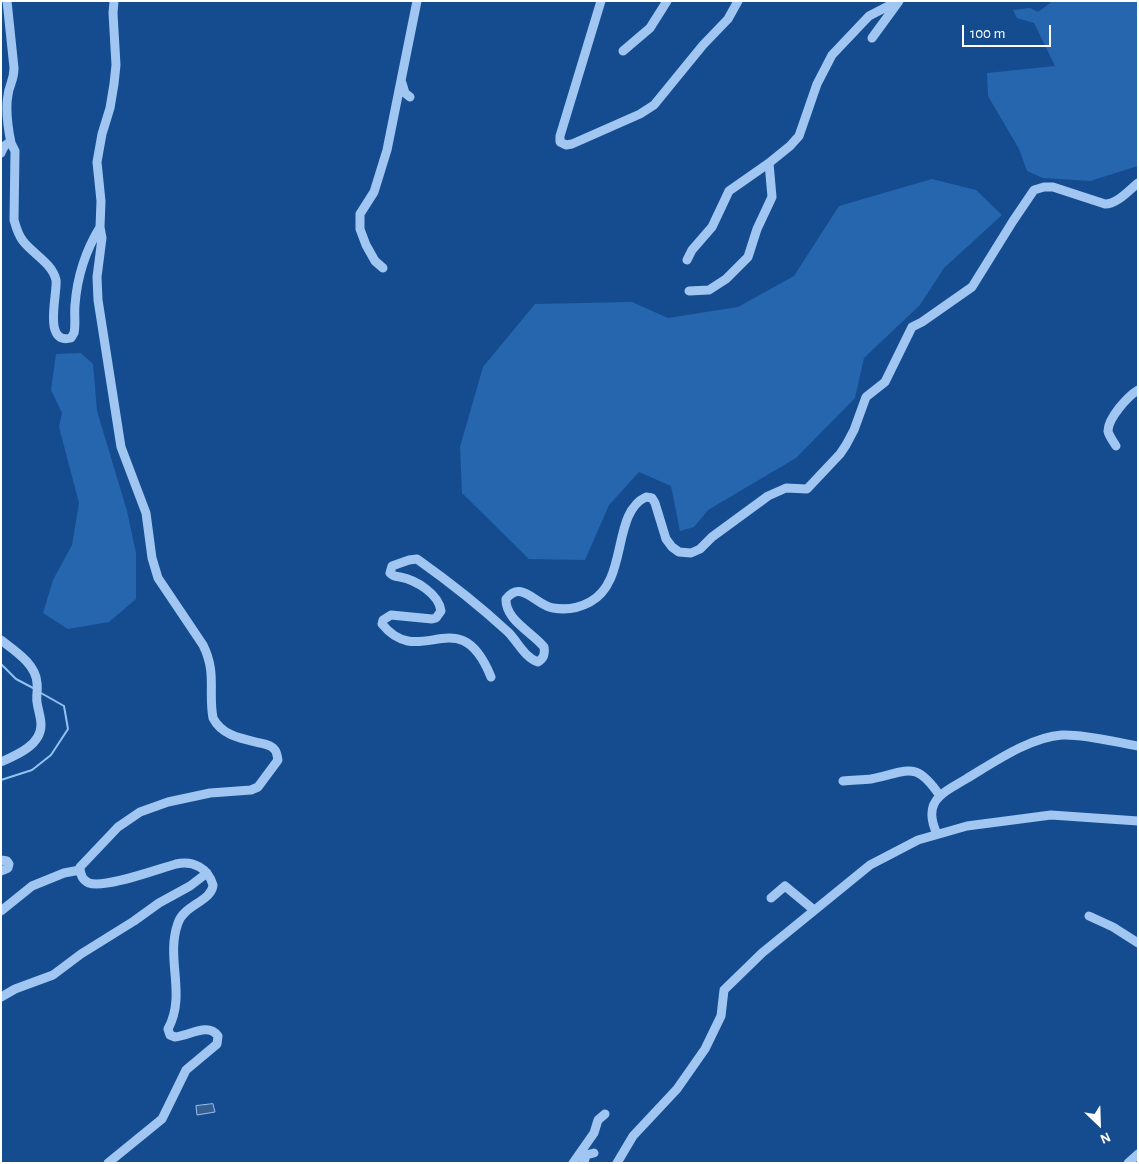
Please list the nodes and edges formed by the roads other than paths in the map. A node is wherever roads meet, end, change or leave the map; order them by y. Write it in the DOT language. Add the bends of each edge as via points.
graph roads {
  1 [pos="8,1"];
  2 [pos="114,1"];
  3 [pos="417,1"];
  4 [pos="601,1"];
  5 [pos="667,1"];
  6 [pos="738,1"];
  7 [pos="899,1"];
  8 [pos="872,38"];
  9 [pos="623,51"];
  10 [pos="401,77"];
  11 [pos="410,97"];
  12 [pos="11,143"];
  13 [pos="1,153"];
  14 [pos="769,163"];
  15 [pos="1138,183"];
  16 [pos="100,227"];
  17 [pos="687,260"];
  18 [pos="383,268"];
  19 [pos="689,291"];
  20 [pos="1138,390"];
  21 [pos="1116,446"];
  22 [pos="1,640"];
  23 [pos="490,677"];
  24 [pos="1138,746"];
  25 [pos="1,762"];
  26 [pos="843,781"];
  27 [pos="940,796"];
  28 [pos="1138,821"];
  29 [pos="937,834"];
  30 [pos="1,860"];
  31 [pos="80,870"];
  32 [pos="1,872"];
  33 [pos="207,873"];
  34 [pos="771,898"];
  35 [pos="814,910"];
  36 [pos="1,911"];
  37 [pos="1089,916"];
  38 [pos="1138,942"];
  39 [pos="1,997"];
  40 [pos="605,1114"];
  41 [pos="594,1153"];
  42 [pos="1138,1154"];
  43 [pos="108,1163"];
  44 [pos="573,1163"];
  45 [pos="584,1163"];
  46 [pos="617,1163"];
  47 [pos="1128,1163"];
  1 -- 12 [label="street" via="14,68 7,111"];
  2 -- 16 [label="street" via="114,84 97,162"];
  3 -- 10 [label="street"];
  4 -- 6 [label="street" via="561,132 560,142 566,145 650,108 728,19"];
  5 -- 9 [label="street" via="650,28"];
  7 -- 8 [label="street"];
  7 -- 14 [label="street" via="869,16 832,55 817,84 799,136"];
  10 -- 11 [label="street" via="405,93"];
  10 -- 18 [label="street" via="387,150 374,192 360,214 360,229 366,245"];
  12 -- 13 [label="street" via="6,144"];
  12 -- 16 [label="street" via="16,156 13,210 16,228 24,242 53,273 56,284 53,324 57,334 63,338 71,338 74,333 76,296 83,264"];
  14 -- 17 [label="street" via="728,191 712,227"];
  14 -- 19 [label="street" via="772,197 748,257 726,279 709,290"];
  15 -- 23 [label="street" via="1109,204 1053,187 1034,190 972,286 912,326 885,382 866,397 846,445 807,489 786,488 768,496 691,553 678,552 672,547 666,539 655,503 646,497 638,500 630,513 609,583 592,601 574,608 552,608 523,592 512,593 506,599 506,608 544,647 545,654 538,662 532,660 510,634 417,559 392,566 392,576 421,586 439,601 441,611 436,618 391,614 383,620 385,628 410,642 451,638 467,642 480,655"];
  16 -- 31 [label="street" via="98,300 116,421 124,457 146,513 158,578 208,654 212,667 212,711 216,723 239,738 270,745 275,749 278,760 258,787 251,790 210,792 140,812 118,827"];
  20 -- 21 [label="street" via="1123,403 1110,424 1108,431"];
  22 -- 25 [label="street" via="30,666 38,683 41,726 39,736 31,746"];
  24 -- 27 [label="street" via="1068,736 1044,738 984,768"];
  26 -- 27 [label="street" via="913,771 925,776"];
  27 -- 29 [label="street" via="931,822"];
  28 -- 29 [label="street" via="1051,815 967,826"];
  29 -- 35 [label="street" via="870,865"];
  30 -- 32 [label="street" via="7,861 8,866"];
  31 -- 33 [label="street" via="84,880 96,884 182,862 198,866"];
  31 -- 36 [label="street" via="32,886"];
  33 -- 39 [label="street" via="53,975"];
  33 -- 43 [label="street" via="212,881 212,891 185,911 174,935 177,1002 174,1020 168,1030 175,1037 208,1029 216,1033 219,1040 186,1070 162,1119"];
  34 -- 35 [label="street" via="785,886"];
  35 -- 46 [label="street" via="724,990 721,1016 705,1049 677,1089 633,1136"];
  37 -- 38 [label="street"];
  40 -- 44 [label="street" via="598,1120 594,1133"];
  41 -- 45 [label="street" via="586,1155"];
  42 -- 47 [label="street"];
}
